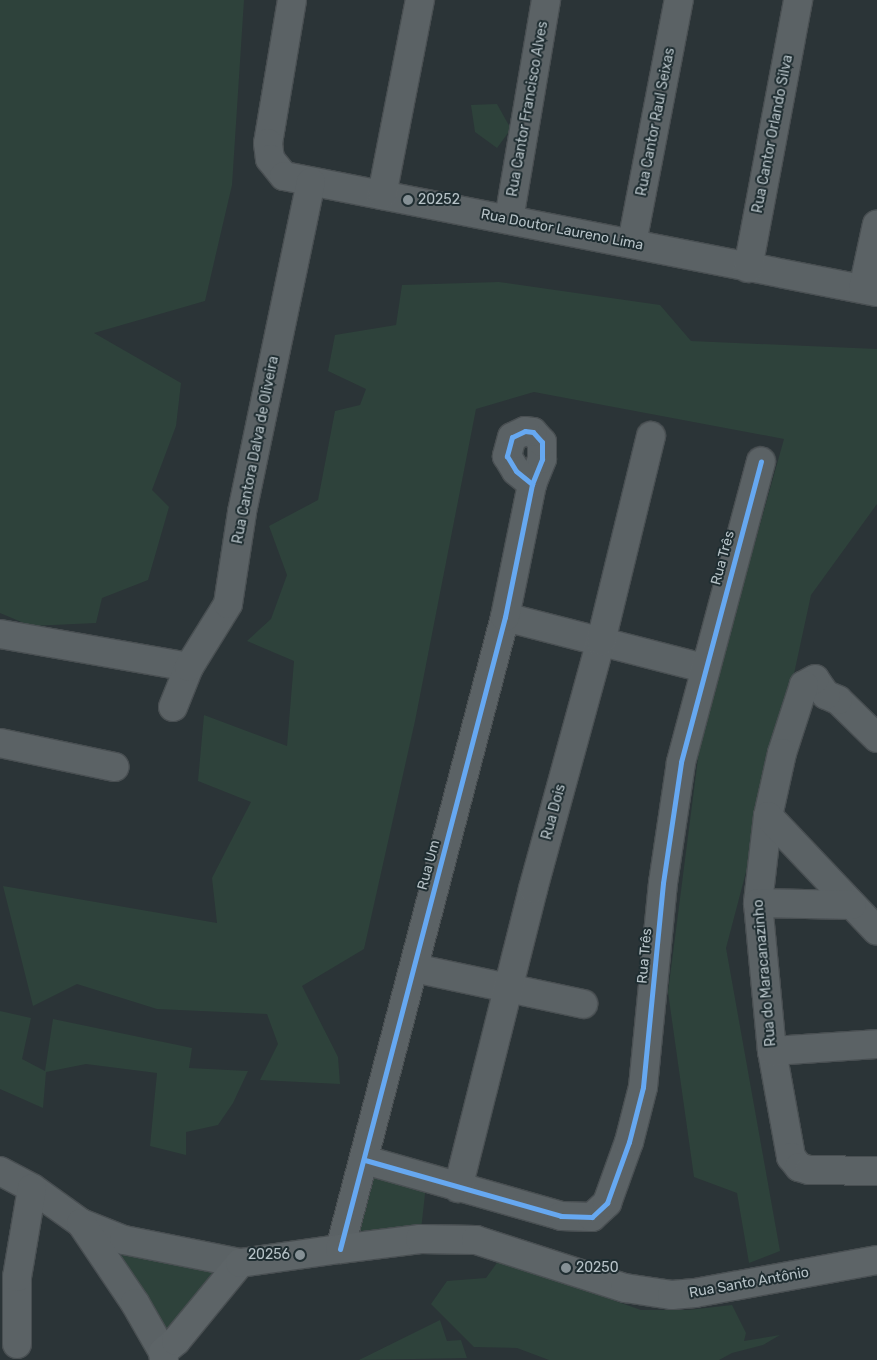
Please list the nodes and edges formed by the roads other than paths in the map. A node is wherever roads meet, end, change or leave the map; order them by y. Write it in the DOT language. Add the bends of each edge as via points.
graph roads {
  1 [pos="292,0"];
  2 [pos="420,0"];
  3 [pos="546,0"];
  4 [pos="680,0"];
  5 [pos="798,0"];
  6 [pos="312,182"];
  7 [pos="382,195"];
  8 [pos="509,219"];
  9 [pos="877,224"];
  10 [pos="632,243"];
  11 [pos="748,268"];
  12 [pos="870,291"];
  13 [pos="651,436"];
  14 [pos="761,461"];
  15 [pos="532,484"];
  16 [pos="505,617"];
  17 [pos="0,634"];
  18 [pos="601,640"];
  19 [pos="189,668"];
  20 [pos="704,668"];
  21 [pos="174,707"];
  22 [pos="877,738"];
  23 [pos="0,743"];
  24 [pos="115,767"];
  25 [pos="768,816"];
  26 [pos="758,902"];
  27 [pos="852,905"];
  28 [pos="877,931"];
  29 [pos="414,968"];
  30 [pos="508,990"];
  31 [pos="583,1004"];
  32 [pos="877,1044"];
  33 [pos="772,1051"];
  34 [pos="365,1160"];
  35 [pos="0,1171"];
  36 [pos="877,1172"];
  37 [pos="32,1188"];
  38 [pos="458,1188"];
  39 [pos="81,1222"];
  40 [pos="340,1249"];
  41 [pos="877,1260"];
  42 [pos="240,1263"];
  43 [pos="9,1275"];
  44 [pos="17,1344"];
  45 [pos="164,1356"];
  1 -- 6 [label="street, Rua Doutor Laureno Lima" via="268,144 270,159 278,172 292,179"];
  2 -- 7 [label="street"];
  3 -- 8 [label="street, Rua Cantor Francisco Alves"];
  4 -- 10 [label="street, Rua Cantor Raul Seixas"];
  5 -- 11 [label="street, Rua Cantor Orlando Silva"];
  6 -- 7 [label="street, Rua Doutor Laureno Lima"];
  6 -- 19 [label="street, Rua Cantora Dalva de Oliveira" via="242,512 228,604"];
  7 -- 8 [label="street, Rua Doutor Laureno Lima"];
  8 -- 10 [label="street, Rua Doutor Laureno Lima"];
  9 -- 12 [label="street"];
  10 -- 11 [label="street, Rua Doutor Laureno Lima"];
  11 -- 12 [label="street, Rua Doutor Laureno Lima"];
  13 -- 18 [label="street, Rua Dois"];
  14 -- 20 [label="street, Rua Três"];
  15 -- 16 [label="street, Rua Um"];
  16 -- 18 [label="street"];
  16 -- 29 [label="street, Rua Um"];
  17 -- 19 [label="street"];
  18 -- 20 [label="street"];
  18 -- 30 [label="street, Rua Dois"];
  19 -- 21 [label="street, Rua Cantora Dalva de Oliveira"];
  20 -- 38 [label="street, Rua Três" via="681,762 670,830 643,1087 629,1142 607,1203 596,1215 581,1218 543,1212"];
  22 -- 25 [label="street, Rua do Maracanazinho" via="838,700 826,695 815,679 807,682 798,698"];
  23 -- 24 [label="street"];
  25 -- 26 [label="street, Rua do Maracanazinho"];
  25 -- 27 [label="street"];
  26 -- 27 [label="street"];
  26 -- 33 [label="street, Rua do Maracanazinho"];
  27 -- 28 [label="street"];
  29 -- 30 [label="street"];
  29 -- 34 [label="street, Rua Um"];
  30 -- 31 [label="street"];
  30 -- 38 [label="street, Rua Dois"];
  32 -- 33 [label="street"];
  33 -- 36 [label="street, Rua do Maracanazinho" via="789,1150 797,1165 809,1170"];
  34 -- 38 [label="street, Rua Três"];
  34 -- 40 [label="street, Rua Um"];
  35 -- 37 [label="street"];
  37 -- 39 [label="street"];
  37 -- 43 [label="street"];
  39 -- 42 [label="street" via="149,1246"];
  39 -- 45 [label="street" via="136,1303"];
  40 -- 41 [label="main road, Rua Santo Antônio" via="420,1239 476,1240 625,1288 672,1295"];
  40 -- 42 [label="main road, Rua Santo Antônio"];
  42 -- 45 [label="main road"];
  43 -- 44 [label="street"];
}
